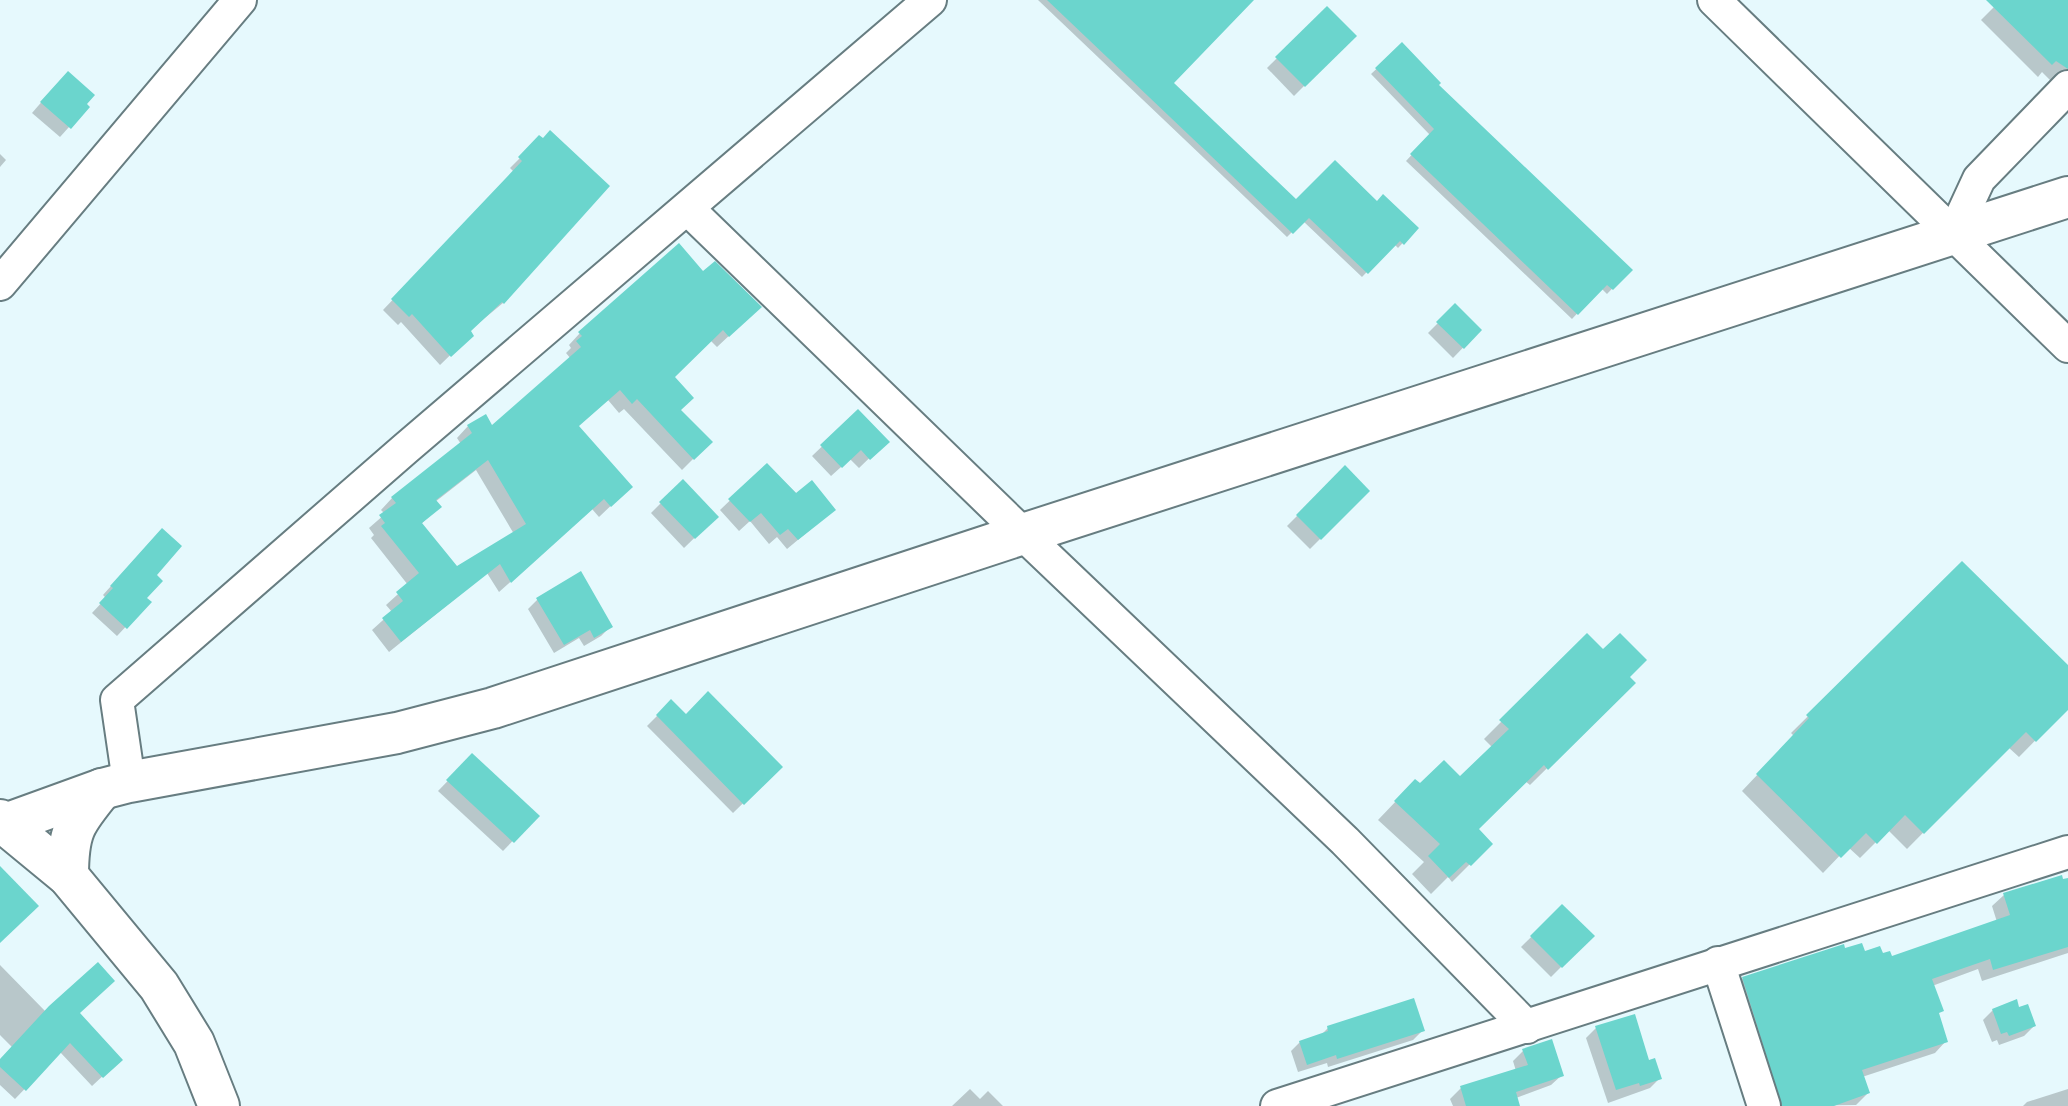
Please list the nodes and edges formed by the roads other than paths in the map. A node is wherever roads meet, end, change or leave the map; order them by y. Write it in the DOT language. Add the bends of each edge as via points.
graph roads {
  1 [pos="240,0"];
  2 [pos="930,0"];
  3 [pos="1714,0"];
  4 [pos="2068,87"];
  5 [pos="2068,197"];
  6 [pos="688,209"];
  7 [pos="1954,233"];
  8 [pos="0,284"];
  9 [pos="2068,346"];
  10 [pos="1023,534"];
  11 [pos="115,785"];
  12 [pos="1,823"];
  13 [pos="2068,852"];
  14 [pos="68,876"];
  15 [pos="1718,963"];
  16 [pos="1527,1027"];
  17 [pos="219,1106"];
  18 [pos="1277,1106"];
  19 [pos="1764,1106"];
  1 -- 8 [label="street"];
  2 -- 6 [label="street"];
  3 -- 7 [label="street"];
  4 -- 7 [label="street" via="1979,179"];
  5 -- 7 [label="street"];
  6 -- 10 [label="street"];
  6 -- 11 [label="street" via="117,700"];
  7 -- 9 [label="street"];
  7 -- 10 [label="street"];
  10 -- 11 [label="street" via="493,708 397,733"];
  10 -- 16 [label="street" via="1345,841"];
  11 -- 12 [label="street"];
  11 -- 14 [label="street" via="81,814 68,842"];
  12 -- 14 [label="street"];
  13 -- 15 [label="street"];
  14 -- 17 [label="street" via="159,986 194,1043"];
  15 -- 16 [label="street"];
  15 -- 19 [label="street"];
  16 -- 18 [label="street"];
}
